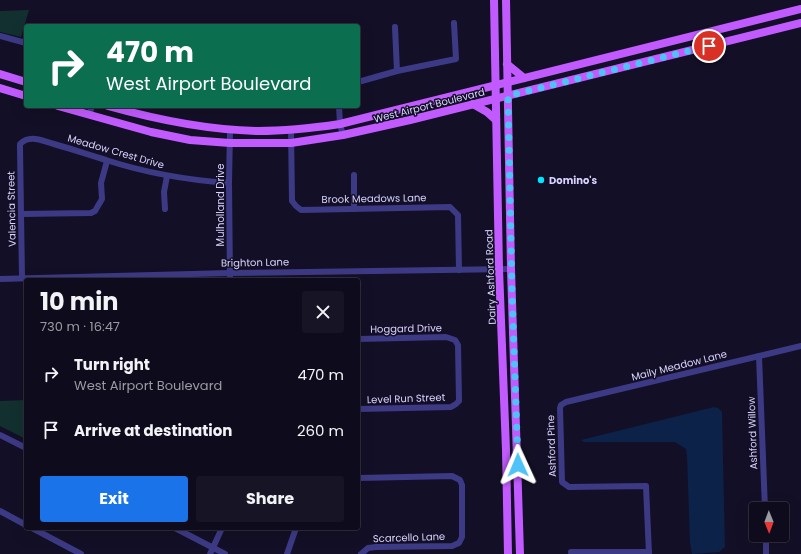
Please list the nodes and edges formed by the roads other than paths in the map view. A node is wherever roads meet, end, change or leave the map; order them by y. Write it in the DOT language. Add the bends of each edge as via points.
graph roads {
  1 [pos="494,0"];
  2 [pos="506,0"];
  3 [pos="801,9"];
  4 [pos="454,23"];
  5 [pos="801,23"];
  6 [pos="395,26"];
  7 [pos="0,36"];
  8 [pos="24,42"];
  9 [pos="507,64"];
  10 [pos="397,71"];
  11 [pos="0,74"];
  12 [pos="9,76"];
  13 [pos="524,78"];
  14 [pos="24,81"];
  15 [pos="360,81"];
  16 [pos="508,82"];
  17 [pos="495,85"];
  18 [pos="2,89"];
  19 [pos="24,95"];
  20 [pos="508,96"];
  21 [pos="495,99"];
  22 [pos="473,104"];
  23 [pos="65,108"];
  24 [pos="91,108"];
  25 [pos="116,108"];
  26 [pos="339,108"];
  27 [pos="89,115"];
  28 [pos="154,118"];
  29 [pos="496,120"];
  30 [pos="340,124"];
  31 [pos="230,130"];
  32 [pos="291,130"];
  33 [pos="151,132"];
  34 [pos="343,135"];
  35 [pos="23,141"];
  36 [pos="291,143"];
  37 [pos="230,144"];
  38 [pos="106,160"];
  39 [pos="354,174"];
  40 [pos="167,176"];
  41 [pos="229,182"];
  42 [pos="354,208"];
  43 [pos="165,209"];
  44 [pos="21,214"];
  45 [pos="499,269"];
  46 [pos="511,269"];
  47 [pos="459,270"];
  48 [pos="230,273"];
  49 [pos="162,277"];
  50 [pos="22,278"];
  51 [pos="94,278"];
  52 [pos="230,278"];
  53 [pos="0,279"];
  54 [pos="360,340"];
  55 [pos="801,346"];
  56 [pos="759,356"];
  57 [pos="454,405"];
  58 [pos="561,405"];
  59 [pos="360,409"];
  60 [pos="0,435"];
  61 [pos="24,447"];
  62 [pos="506,450"];
  63 [pos="518,450"];
  64 [pos="360,478"];
  65 [pos="765,502"];
  66 [pos="0,511"];
  67 [pos="24,524"];
  68 [pos="36,530"];
  69 [pos="178,530"];
  70 [pos="221,530"];
  71 [pos="295,530"];
  72 [pos="766,542"];
  73 [pos="212,551"];
  74 [pos="571,552"];
  75 [pos="649,553"];
  76 [pos="80,554"];
  77 [pos="225,554"];
  78 [pos="287,554"];
  79 [pos="361,554"];
  80 [pos="508,554"];
  81 [pos="520,554"];
  82 [pos="766,554"];
  1 -- 17 [label="main road, Dairy Ashford Road"];
  2 -- 9 [label="main road"];
  3 -- 13 [label="main road, West Airport Boulevard"];
  4 -- 10 [label="street" via="456,58"];
  5 -- 20 [label="main road, West Airport Boulevard"];
  6 -- 10 [label="street"];
  7 -- 8 [label="street"];
  9 -- 13 [label="main road"];
  9 -- 16 [label="main road"];
  10 -- 15 [label="street"];
  11 -- 12 [label="main road"];
  12 -- 14 [label="main road"];
  12 -- 18 [label="main road"];
  13 -- 16 [label="main road, West Airport Boulevard"];
  16 -- 17 [label="main road, West Airport Boulevard"];
  16 -- 20 [label="main road"];
  17 -- 21 [label="main road, Dairy Ashford Road"];
  17 -- 30 [label="main road, West Airport Boulevard"];
  18 -- 19 [label="main road"];
  20 -- 21 [label="main road, West Airport Boulevard"];
  20 -- 46 [label="main road"];
  21 -- 22 [label="main road, West Airport Boulevard"];
  21 -- 29 [label="main road, Dairy Ashford Road"];
  22 -- 29 [label="main road"];
  22 -- 34 [label="main road, West Airport Boulevard"];
  23 -- 27 [label="main road, West Airport Boulevard"];
  24 -- 27 [label="street"];
  25 -- 28 [label="main road, West Airport Boulevard"];
  26 -- 30 [label="street"];
  27 -- 33 [label="main road, West Airport Boulevard"];
  28 -- 31 [label="main road, West Airport Boulevard"];
  28 -- 33 [label="main road"];
  29 -- 45 [label="main road, Dairy Ashford Road"];
  30 -- 32 [label="main road, West Airport Boulevard"];
  30 -- 34 [label="street"];
  31 -- 32 [label="main road, West Airport Boulevard"];
  31 -- 37 [label="street, Mulholland Drive"];
  32 -- 36 [label="street"];
  33 -- 37 [label="main road, West Airport Boulevard" via="190,140"];
  34 -- 36 [label="main road, West Airport Boulevard"];
  35 -- 38 [label="street, Meadow Crest Drive" via="33,138"];
  35 -- 44 [label="street, Valencia Street" via="20,144"];
  36 -- 37 [label="main road, West Airport Boulevard"];
  36 -- 42 [label="street, Brook Meadows Lane" via="292,201 296,206 301,210"];
  37 -- 41 [label="street, Mulholland Drive"];
  38 -- 40 [label="street, Meadow Crest Drive"];
  38 -- 44 [label="street" via="101,184 102,199 95,211"];
  39 -- 42 [label="street"];
  40 -- 41 [label="street, Meadow Crest Drive"];
  40 -- 43 [label="street" via="164,192"];
  41 -- 48 [label="street, Mulholland Drive"];
  42 -- 47 [label="street, Brook Meadows Lane" via="450,207 458,215"];
  44 -- 50 [label="street, Valencia Street"];
  45 -- 46 [label="street, Brighton Lane"];
  45 -- 47 [label="street, Brighton Lane"];
  45 -- 62 [label="main road, Dairy Ashford Road"];
  46 -- 63 [label="main road"];
  47 -- 48 [label="street, Brighton Lane"];
  48 -- 49 [label="street, Brighton Lane"];
  48 -- 52 [label="street, Mulholland Drive"];
  49 -- 51 [label="street, Brighton Lane"];
  50 -- 51 [label="street, Brighton Lane"];
  50 -- 53 [label="street, Brighton Lane"];
  54 -- 57 [label="street, Hoggard Drive" via="446,337 455,340 458,345 458,401"];
  55 -- 56 [label="street, Maily Meadow Lane"];
  56 -- 58 [label="street, Maily Meadow Lane"];
  56 -- 65 [label="street, Ashford Willow"];
  57 -- 59 [label="street, Level Run Street"];
  58 -- 75 [label="street, Ashford Pine" via="562,482 569,487 646,486"];
  60 -- 61 [label="street"];
  62 -- 63 [label="main road"];
  62 -- 80 [label="main road, Dairy Ashford Road"];
  63 -- 81 [label="main road"];
  64 -- 79 [label="street, Scarcello Lane" via="452,476 458,478 462,485 462,537 459,543 452,546 376,547 368,548"];
  66 -- 67 [label="street"];
  68 -- 76 [label="street"];
  69 -- 73 [label="street"];
  70 -- 73 [label="street"];
  71 -- 78 [label="street"];
  72 -- 82 [label="street"];
  73 -- 77 [label="street"];
  74 -- 75 [label="street"];
}
